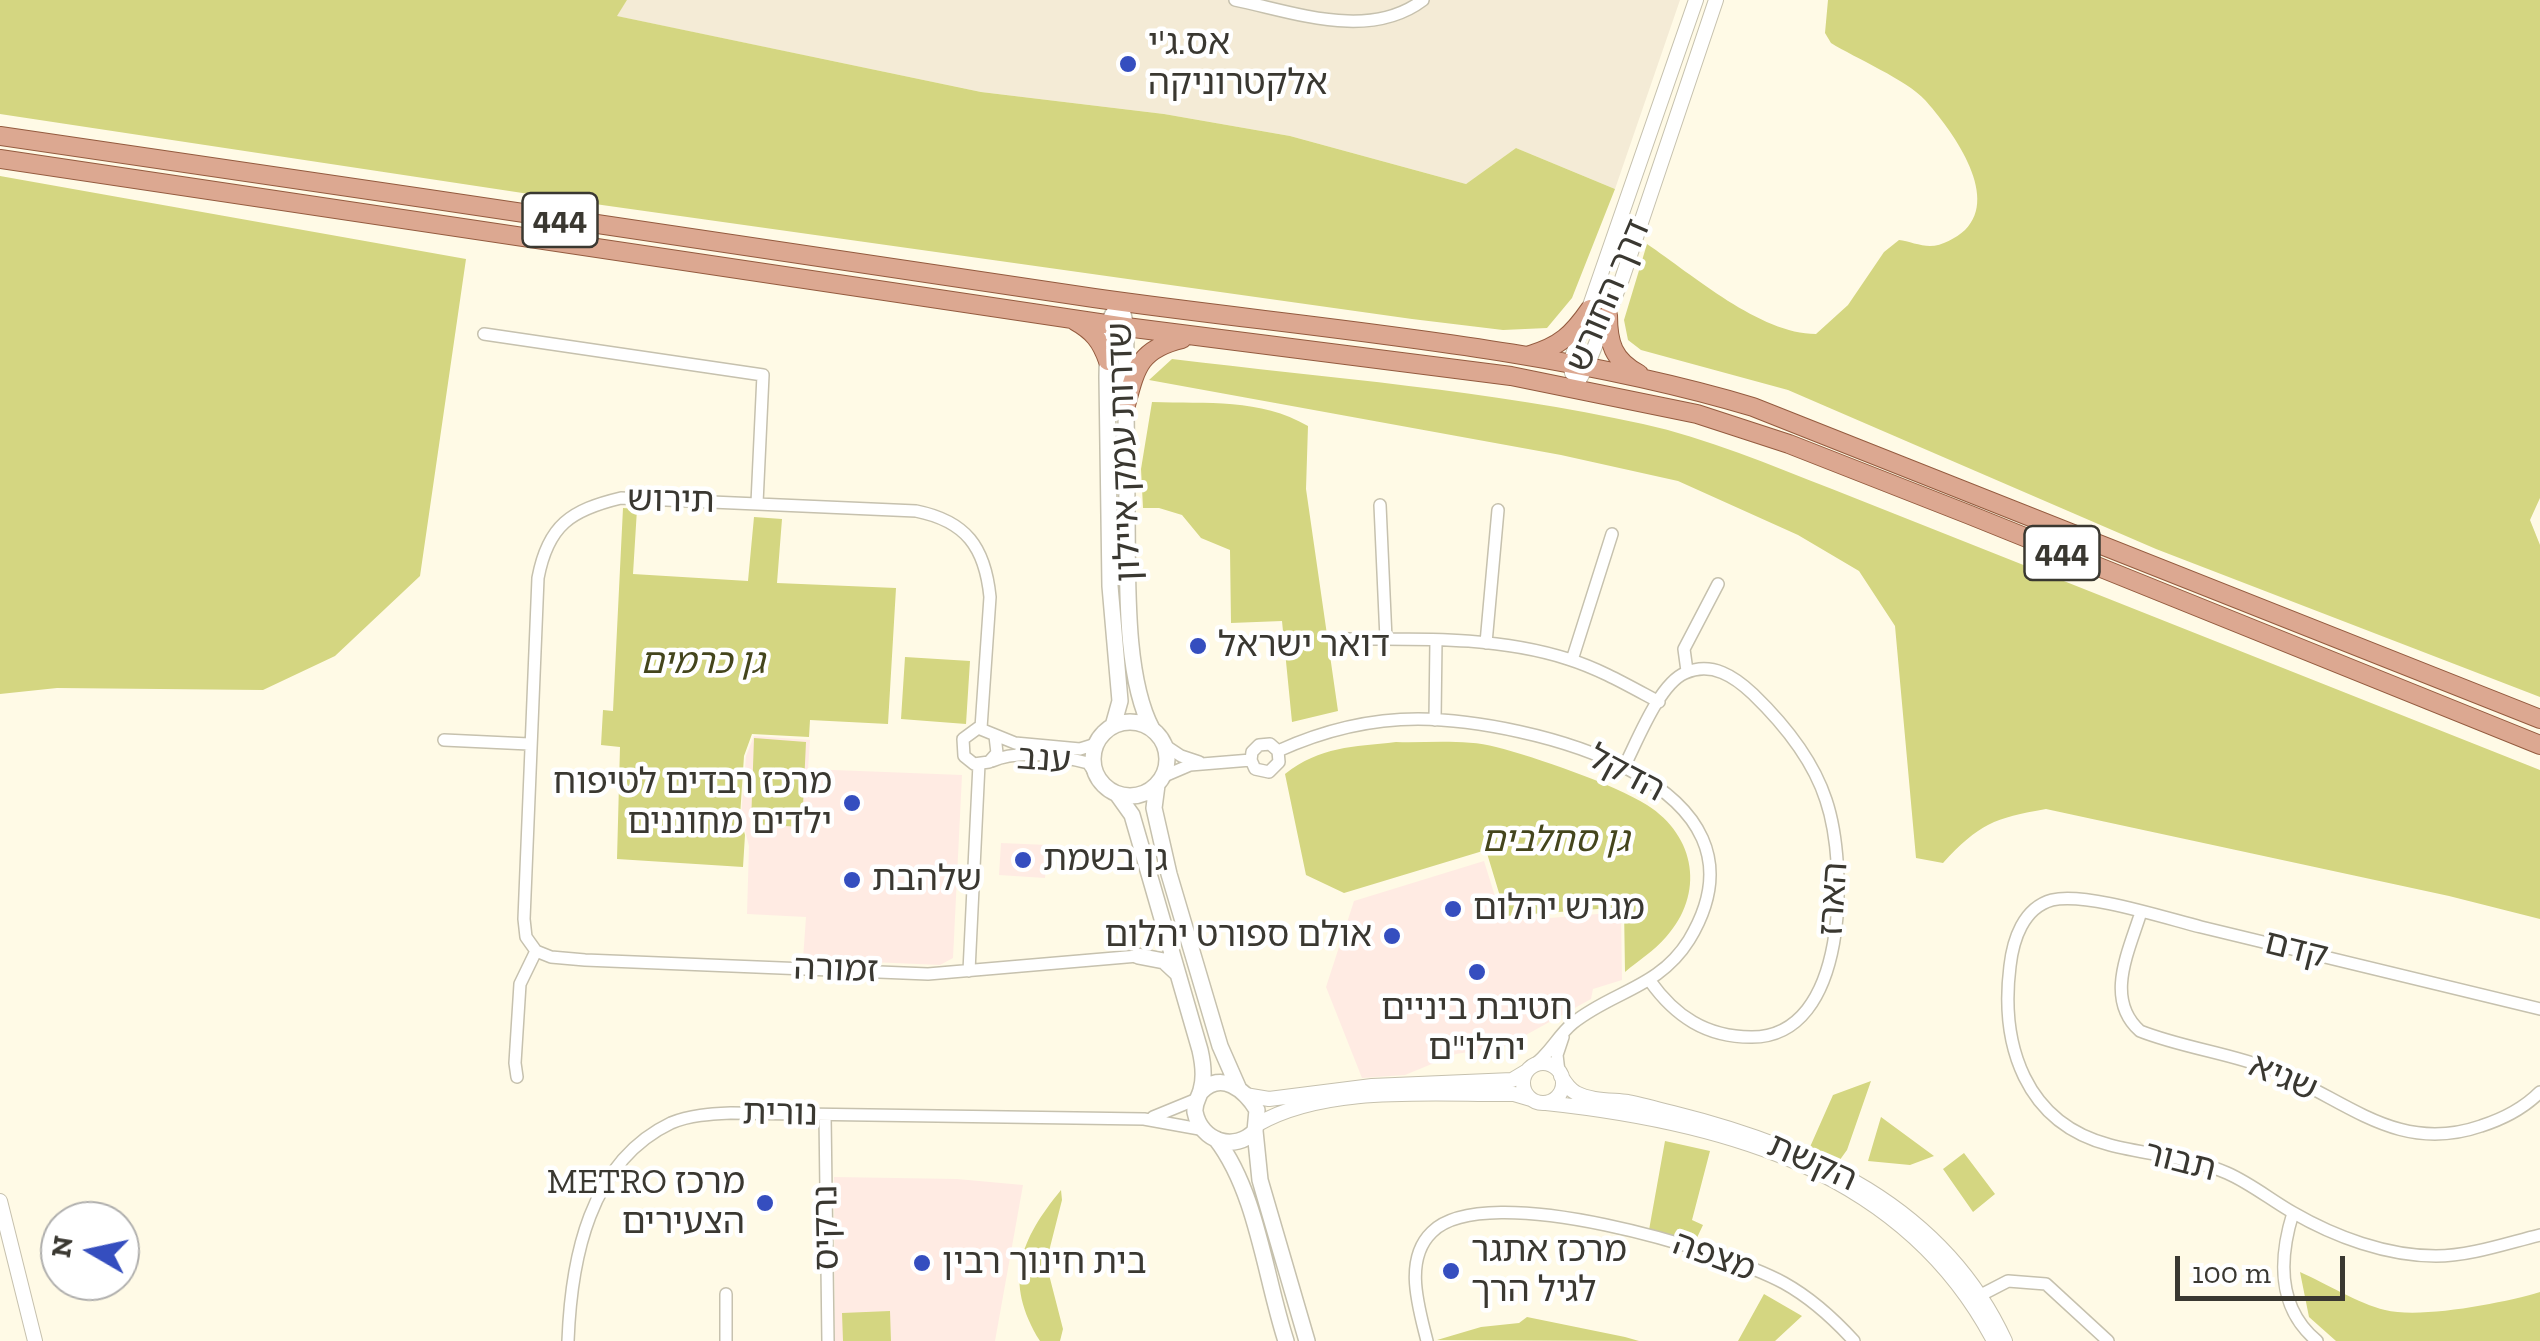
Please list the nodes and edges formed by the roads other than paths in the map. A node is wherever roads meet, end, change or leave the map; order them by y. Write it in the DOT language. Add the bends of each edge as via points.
graph roads {
  1 [pos="1235,0"];
  2 [pos="1422,0"];
  3 [pos="1696,0"];
  4 [pos="1716,0"];
  5 [pos="0,136"];
  6 [pos="0,158"];
  7 [pos="1120,302"];
  8 [pos="1599,312"];
  9 [pos="1066,316"];
  10 [pos="1117,326"];
  11 [pos="484,334"];
  12 [pos="1195,336"];
  13 [pos="1524,356"];
  14 [pos="1108,361"];
  15 [pos="1579,365"];
  16 [pos="1648,378"];
  17 [pos="1575,387"];
  18 [pos="1126,405"];
  19 [pos="756,503"];
  20 [pos="1380,505"];
  21 [pos="1498,510"];
  22 [pos="1612,534"];
  23 [pos="1718,584"];
  24 [pos="1345,639"];
  25 [pos="1386,639"];
  26 [pos="1436,640"];
  27 [pos="1486,643"];
  28 [pos="1572,660"];
  29 [pos="1688,671"];
  30 [pos="1659,702"];
  31 [pos="2540,719"];
  32 [pos="1435,720"];
  33 [pos="1112,726"];
  34 [pos="980,728"];
  35 [pos="1152,730"];
  36 [pos="995,736"];
  37 [pos="444,740"];
  38 [pos="529,744"];
  39 [pos="1096,744"];
  40 [pos="1163,744"];
  41 [pos="2540,745"];
  42 [pos="1278,751"];
  43 [pos="1251,760"];
  44 [pos="984,763"];
  45 [pos="1202,764"];
  46 [pos="1624,767"];
  47 [pos="1095,773"];
  48 [pos="1159,781"];
  49 [pos="1117,794"];
  50 [pos="2051,900"];
  51 [pos="2141,912"];
  52 [pos="1164,930"];
  53 [pos="536,950"];
  54 [pos="1138,956"];
  55 [pos="968,971"];
  56 [pos="1178,974"];
  57 [pos="1650,981"];
  58 [pos="2540,1009"];
  59 [pos="1566,1029"];
  60 [pos="1529,1069"];
  61 [pos="1560,1074"];
  62 [pos="517,1077"];
  63 [pos="1242,1091"];
  64 [pos="2540,1092"];
  65 [pos="1199,1096"];
  66 [pos="1538,1101"];
  67 [pos="826,1115"];
  68 [pos="1144,1120"];
  69 [pos="1257,1128"];
  70 [pos="1211,1134"];
  71 [pos="0,1201"];
  72 [pos="2294,1213"];
  73 [pos="2540,1235"];
  74 [pos="726,1294"];
  75 [pos="1979,1296"];
  76 [pos="1427,1339"];
  77 [pos="35,1341"];
  78 [pos="568,1341"];
  79 [pos="726,1341"];
  80 [pos="828,1341"];
  81 [pos="1286,1341"];
  82 [pos="1307,1341"];
  83 [pos="1412,1341"];
  84 [pos="1854,1341"];
  85 [pos="1994,1341"];
  86 [pos="2005,1341"];
  87 [pos="2108,1341"];
  88 [pos="2317,1341"];
  1 -- 2 [label="street" via="1364,22 1407,12"];
  3 -- 8 [label="street, דרך החורש"];
  4 -- 8 [label="street, דרך החורש"];
  5 -- 7 [label="main road, 444"];
  6 -- 9 [label="main road, 444"];
  7 -- 10 [label="main road, שדרות עמק איילון"];
  7 -- 13 [label="main road, 444"];
  8 -- 13 [label="main road" via="1568,339"];
  8 -- 15 [label="street, דרך החורש"];
  8 -- 16 [label="main road" via="1612,351"];
  9 -- 10 [label="main road, 444"];
  9 -- 14 [label="main road" via="1094,334"];
  10 -- 12 [label="main road, 444"];
  10 -- 14 [label="main road, שדרות עמק איילון"];
  10 -- 18 [label="main road, שדרות עמק איילון"];
  11 -- 19 [label="street" via="763,375"];
  12 -- 17 [label="main road, 444"];
  12 -- 18 [label="main road" via="1144,356"];
  13 -- 15 [label="main road, 444"];
  14 -- 33 [label="main road, שדרות עמק איילון" via="1110,586 1120,701"];
  15 -- 16 [label="main road, 444"];
  15 -- 17 [label="street, דרך החורש"];
  16 -- 31 [label="main road, 444" via="1753,407"];
  17 -- 41 [label="main road, 444" via="1697,414 1789,444"];
  18 -- 35 [label="main road, שדרות עמק איילון" via="1130,617 1137,683"];
  19 -- 34 [label="street, תירוש" via="916,510 945,518 968,536 982,558 990,596"];
  19 -- 38 [label="street, תירוש" via="621,498 589,507 559,528 546,546 538,578"];
  20 -- 25 [label="street"];
  21 -- 27 [label="street"];
  22 -- 28 [label="street"];
  23 -- 29 [label="street" via="1684,648"];
  24 -- 25 [label="street"];
  25 -- 26 [label="street"];
  26 -- 27 [label="street"];
  26 -- 32 [label="street"];
  27 -- 28 [label="street"];
  28 -- 30 [label="street"];
  29 -- 30 [label="street"];
  29 -- 57 [label="street, הארז" via="1719,670 1736,678 1802,751 1834,825 1838,916 1813,1001 1800,1019 1772,1036 1705,1029 1671,1009"];
  30 -- 46 [label="street"];
  32 -- 42 [label="street, הדקל" via="1345,727"];
  32 -- 46 [label="street, הדקל" via="1529,734"];
  33 -- 35 [label="main road" via="1133,722"];
  33 -- 39 [label="main road"];
  34 -- 36 [label="street"];
  34 -- 44 [label="street" via="962,743 964,756"];
  35 -- 40 [label="main road"];
  36 -- 39 [label="street, ענב" via="1072,749"];
  36 -- 44 [label="street" via="997,753"];
  37 -- 38 [label="street"];
  38 -- 53 [label="street, תירוש" via="524,919"];
  39 -- 47 [label="main road"];
  40 -- 45 [label="street"];
  40 -- 48 [label="main road"];
  42 -- 43 [label="street" via="1258,745"];
  42 -- 43 [label="street" via="1279,762 1269,772 1255,769"];
  43 -- 45 [label="street"];
  44 -- 47 [label="street, ענב" via="1030,755 1083,762"];
  44 -- 55 [label="street"];
  45 -- 48 [label="street"];
  46 -- 57 [label="street, הדקל" via="1662,788 1689,814 1708,862 1696,927"];
  47 -- 49 [label="main road"];
  48 -- 49 [label="main road" via="1138,795"];
  48 -- 63 [label="main road" via="1154,808 1168,874 1220,1046"];
  49 -- 52 [label="main road" via="1132,815"];
  50 -- 51 [label="street, קדם"];
  50 -- 72 [label="street, תבור" via="2022,922 2006,992 2015,1057 2041,1105 2084,1137 2203,1164"];
  51 -- 58 [label="street, קדם"];
  51 -- 64 [label="street, שגיא" via="2120,990 2121,1006 2140,1030 2269,1068 2406,1133 2459,1134 2512,1114"];
  52 -- 54 [label="main road" via="1156,946"];
  52 -- 56 [label="main road"];
  53 -- 55 [label="street, זמורה" via="598,961"];
  53 -- 62 [label="street" via="520,984"];
  54 -- 55 [label="street, זמורה"];
  54 -- 56 [label="main road" via="1164,961"];
  56 -- 65 [label="main road" via="1200,1050"];
  57 -- 59 [label="street, הדקל"];
  59 -- 60 [label="street, הדקל"];
  59 -- 61 [label="street"];
  60 -- 61 [label="street" via="1544,1063"];
  60 -- 63 [label="street" via="1512,1080 1269,1099"];
  60 -- 66 [label="street" via="1523,1083"];
  61 -- 66 [label="street" via="1560,1092"];
  61 -- 75 [label="street, הקשת" via="1575,1093 1717,1124 1846,1174 1933,1238"];
  63 -- 65 [label="main road" via="1220,1082"];
  63 -- 69 [label="main road" via="1257,1110"];
  65 -- 68 [label="street, נורית"];
  65 -- 70 [label="main road" via="1196,1115"];
  66 -- 69 [label="street, הקשת" via="1505,1094 1339,1100 1294,1106"];
  66 -- 85 [label="street, הקשת" via="1701,1130 1841,1182 1926,1244"];
  67 -- 68 [label="street, נורית"];
  67 -- 78 [label="street, נורית" via="700,1115 674,1122 633,1149 612,1174 584,1231"];
  67 -- 80 [label="street, נרקיס"];
  68 -- 70 [label="street, נורית"];
  69 -- 70 [label="main road" via="1234,1144"];
  69 -- 82 [label="main road" via="1260,1180"];
  70 -- 81 [label="main road" via="1242,1184"];
  71 -- 77 [label="street"];
  72 -- 73 [label="street, תבור" via="2356,1241 2438,1256"];
  72 -- 88 [label="street" via="2283,1275 2289,1302"];
  74 -- 79 [label="street"];
  75 -- 86 [label="street, הקשת"];
  75 -- 87 [label="street" via="2008,1281 2046,1284"];
  76 -- 83 [label="street"];
  76 -- 84 [label="street, מצפה" via="1416,1284 1432,1232 1468,1214 1526,1214 1625,1229 1744,1264 1812,1300"];
}
